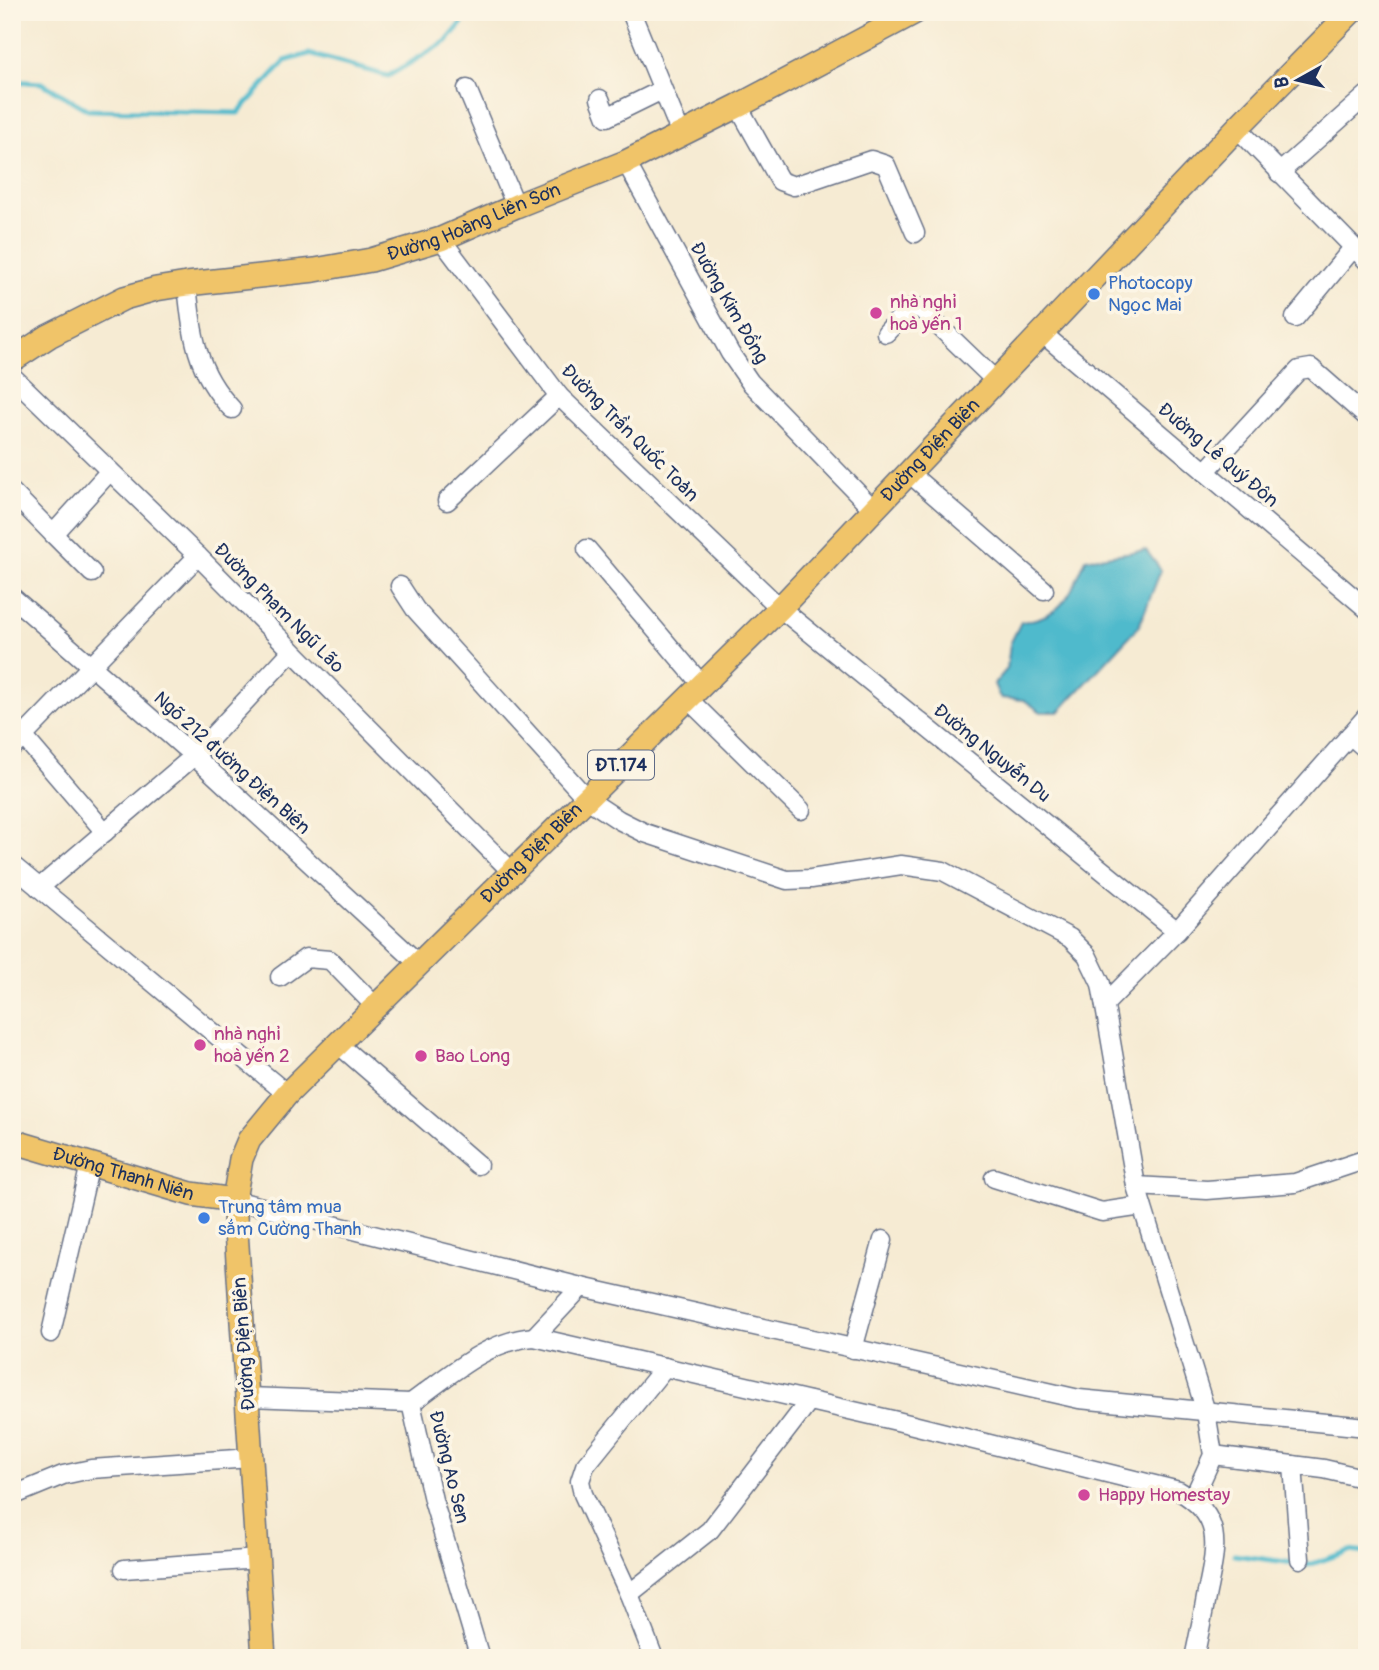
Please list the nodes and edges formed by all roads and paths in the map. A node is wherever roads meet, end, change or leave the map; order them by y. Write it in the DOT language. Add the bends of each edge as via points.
graph roads {
  1 [pos="631,12"];
  2 [pos="915,12"];
  3 [pos="1351,12"];
  4 [pos="467,89"];
  5 [pos="662,90"];
  6 [pos="1367,96"];
  7 [pos="600,99"];
  8 [pos="738,106"];
  9 [pos="1237,128"];
  10 [pos="681,134"];
  11 [pos="626,162"];
  12 [pos="1279,173"];
  13 [pos="516,206"];
  14 [pos="915,233"];
  15 [pos="441,239"];
  16 [pos="1353,248"];
  17 [pos="1367,261"];
  18 [pos="187,284"];
  19 [pos="1295,318"];
  20 [pos="1042,332"];
  21 [pos="886,333"];
  22 [pos="12,360"];
  23 [pos="12,376"];
  24 [pos="996,381"];
  25 [pos="559,396"];
  26 [pos="232,410"];
  27 [pos="1367,417"];
  28 [pos="110,471"];
  29 [pos="1205,472"];
  30 [pos="909,473"];
  31 [pos="12,492"];
  32 [pos="447,501"];
  33 [pos="874,510"];
  34 [pos="53,534"];
  35 [pos="587,549"];
  36 [pos="198,556"];
  37 [pos="93,573"];
  38 [pos="400,586"];
  39 [pos="1044,590"];
  40 [pos="12,597"];
  41 [pos="780,608"];
  42 [pos="1367,609"];
  43 [pos="292,650"];
  44 [pos="92,665"];
  45 [pos="695,692"];
  46 [pos="1367,716"];
  47 [pos="1350,735"];
  48 [pos="18,742"];
  49 [pos="1367,750"];
  50 [pos="194,756"];
  51 [pos="587,799"];
  52 [pos="801,810"];
  53 [pos="104,832"];
  54 [pos="12,865"];
  55 [pos="512,872"];
  56 [pos="39,888"];
  57 [pos="1177,930"];
  58 [pos="419,964"];
  59 [pos="280,977"];
  60 [pos="1106,1003"];
  61 [pos="377,1007"];
  62 [pos="338,1044"];
  63 [pos="287,1094"];
  64 [pos="12,1141"];
  65 [pos="1367,1159"];
  66 [pos="90,1164"];
  67 [pos="478,1164"];
  68 [pos="994,1178"];
  69 [pos="1136,1186"];
  70 [pos="234,1200"];
  71 [pos="1142,1206"];
  72 [pos="883,1240"];
  73 [pos="581,1287"];
  74 [pos="51,1333"];
  75 [pos="534,1337"];
  76 [pos="853,1349"];
  77 [pos="666,1367"];
  78 [pos="248,1396"];
  79 [pos="809,1401"];
  80 [pos="411,1403"];
  81 [pos="1206,1412"];
  82 [pos="1367,1427"];
  83 [pos="1213,1455"];
  84 [pos="251,1458"];
  85 [pos="1293,1465"];
  86 [pos="1367,1479"];
  87 [pos="12,1496"];
  88 [pos="1192,1499"];
  89 [pos="258,1559"];
  90 [pos="1300,1559"];
  91 [pos="124,1569"];
  92 [pos="629,1594"];
  93 [pos="264,1658"];
  94 [pos="480,1658"];
  95 [pos="654,1658"];
  96 [pos="1194,1658"];
  1 -- 5 [label="street"];
  2 -- 8 [label="main road, Đường Hoàng Liên Sơn"];
  3 -- 9 [label="main road, Đường Điện Biên / ĐT.174"];
  4 -- 13 [label="street"];
  5 -- 7 [label="street" via="607,117"];
  5 -- 10 [label="street"];
  6 -- 12 [label="street"];
  8 -- 10 [label="main road, Đường Hoàng Liên Sơn"];
  8 -- 14 [label="street" via="780,181 794,186 871,160 886,165"];
  9 -- 12 [label="street"];
  9 -- 20 [label="main road, Đường Điện Biên / ĐT.174"];
  10 -- 11 [label="main road, Đường Hoàng Liên Sơn"];
  11 -- 13 [label="main road, Đường Hoàng Liên Sơn"];
  11 -- 33 [label="street, Đường Kim Đồng" via="750,382"];
  12 -- 16 [label="street"];
  13 -- 15 [label="main road, Đường Hoàng Liên Sơn"];
  15 -- 18 [label="main road, Đường Hoàng Liên Sơn" via="372,260"];
  15 -- 25 [label="street, Đường Trần Quốc Toản"];
  16 -- 17 [label="street"];
  16 -- 19 [label="street"];
  18 -- 22 [label="main road, Đường Hoàng Liên Sơn" via="124,298"];
  18 -- 26 [label="street" via="195,345 205,373"];
  20 -- 24 [label="main road, Đường Điện Biên / ĐT.174"];
  20 -- 29 [label="street, Đường Lê Quý Đôn"];
  21 -- 24 [label="street" via="908,309 920,308"];
  23 -- 28 [label="street, Đường Phạm Ngũ Lão"];
  24 -- 30 [label="main road, Đường Điện Biên / ĐT.174"];
  25 -- 32 [label="street"];
  25 -- 41 [label="street, Đường Trần Quốc Toản"];
  27 -- 29 [label="street" via="1311,368 1299,370"];
  28 -- 34 [label="street"];
  28 -- 36 [label="street, Đường Phạm Ngũ Lão"];
  29 -- 42 [label="street, Đường Lê Quý Đôn"];
  30 -- 33 [label="main road, Đường Điện Biên / ĐT.174"];
  30 -- 39 [label="street"];
  31 -- 34 [label="street"];
  33 -- 41 [label="main road, Đường Điện Biên / ĐT.174"];
  34 -- 37 [label="street"];
  35 -- 45 [label="street"];
  36 -- 43 [label="street, Đường Phạm Ngũ Lão"];
  36 -- 44 [label="street"];
  38 -- 51 [label="street" via="415,609"];
  40 -- 44 [label="street, Ngõ 212 đường Điện Biên"];
  41 -- 45 [label="main road, Đường Điện Biên / ĐT.174"];
  41 -- 57 [label="street, Đường Nguyễn Du"];
  43 -- 50 [label="street"];
  43 -- 55 [label="street, Đường Phạm Ngũ Lão"];
  44 -- 48 [label="street"];
  44 -- 50 [label="street, Ngõ 212 đường Điện Biên"];
  45 -- 51 [label="main road, Đường Điện Biên / ĐT.174"];
  45 -- 52 [label="street"];
  46 -- 47 [label="street"];
  47 -- 49 [label="street"];
  47 -- 57 [label="street"];
  48 -- 53 [label="street"];
  50 -- 53 [label="street"];
  50 -- 58 [label="street, Ngõ 212 đường Điện Biên"];
  51 -- 55 [label="main road, Đường Điện Biên / ĐT.174"];
  51 -- 60 [label="street" via="645,833 777,878 811,879 901,865 943,871 1070,938 1095,968"];
  53 -- 56 [label="street"];
  54 -- 56 [label="street"];
  55 -- 58 [label="main road, Đường Điện Biên / ĐT.174"];
  56 -- 63 [label="street"];
  57 -- 60 [label="street"];
  58 -- 61 [label="main road, Đường Điện Biên / ĐT.174"];
  59 -- 61 [label="street" via="306,958 330,960"];
  60 -- 69 [label="street"];
  61 -- 62 [label="main road, Đường Điện Biên / ĐT.174"];
  62 -- 63 [label="main road, Đường Điện Biên / ĐT.174"];
  62 -- 67 [label="street"];
  63 -- 70 [label="main road, Đường Điện Biên / ĐT.174" via="249,1140 240,1159"];
  64 -- 66 [label="main road, Đường Thanh Niên"];
  65 -- 69 [label="street" via="1296,1183 1207,1190"];
  66 -- 70 [label="main road, Đường Thanh Niên" via="191,1194"];
  66 -- 74 [label="street"];
  68 -- 71 [label="street" via="1101,1212"];
  69 -- 71 [label="street"];
  70 -- 73 [label="street"];
  70 -- 78 [label="main road, Đường Điện Biên / ĐT.174"];
  71 -- 81 [label="street"];
  72 -- 76 [label="street"];
  73 -- 75 [label="street"];
  73 -- 76 [label="street"];
  75 -- 77 [label="street"];
  75 -- 80 [label="street" via="486,1349"];
  76 -- 81 [label="street" via="1079,1399"];
  77 -- 79 [label="street"];
  77 -- 92 [label="street" via="585,1466 580,1481"];
  78 -- 80 [label="street, Đường Ao Sen"];
  78 -- 84 [label="main road, Đường Điện Biên / ĐT.174"];
  79 -- 88 [label="street" via="1179,1492"];
  79 -- 92 [label="street" via="710,1530"];
  80 -- 94 [label="street, Đường Ao Sen" via="433,1500"];
  81 -- 82 [label="street"];
  81 -- 83 [label="street"];
  83 -- 85 [label="street"];
  83 -- 88 [label="street"];
  84 -- 87 [label="street" via="91,1469"];
  84 -- 89 [label="main road, Đường Điện Biên / ĐT.174"];
  85 -- 86 [label="street"];
  85 -- 90 [label="street"];
  88 -- 96 [label="street" via="1207,1513 1216,1548"];
  89 -- 91 [label="street"];
  89 -- 93 [label="main road, Đường Điện Biên / ĐT.174"];
  92 -- 95 [label="street"];
}
